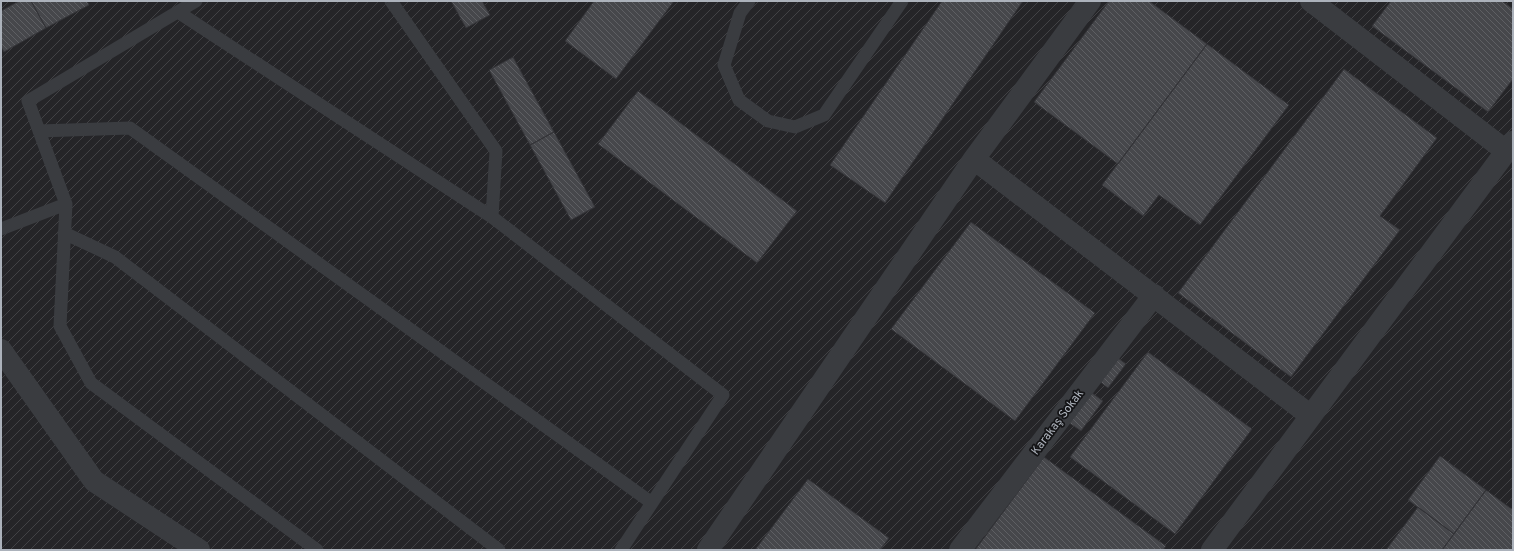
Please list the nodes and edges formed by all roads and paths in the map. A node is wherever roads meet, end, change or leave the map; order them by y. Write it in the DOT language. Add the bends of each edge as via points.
graph roads {
  1 [pos="196,1"];
  2 [pos="391,1"];
  3 [pos="749,1"];
  4 [pos="902,1"];
  5 [pos="1090,1"];
  6 [pos="1311,1"];
  7 [pos="178,12"];
  8 [pos="39,131"];
  9 [pos="1510,146"];
  10 [pos="974,159"];
  11 [pos="66,204"];
  12 [pos="492,217"];
  13 [pos="1,229"];
  14 [pos="64,233"];
  15 [pos="1154,295"];
  16 [pos="1,350"];
  17 [pos="1311,416"];
  18 [pos="652,503"];
  19 [pos="175,544"];
  20 [pos="199,550"];
  21 [pos="317,550"];
  22 [pos="499,550"];
  23 [pos="621,550"];
  24 [pos="708,550"];
  25 [pos="960,550"];
  26 [pos="1212,550"];
  1 -- 7 [label="lane"];
  2 -- 12 [label="lane" via="496,152"];
  3 -- 4 [label="lane" via="740,13 724,65 739,100 768,121 795,127 824,115"];
  5 -- 10 [label="street"];
  6 -- 9 [label="street"];
  7 -- 8 [label="lane" via="28,101"];
  7 -- 12 [label="lane"];
  8 -- 11 [label="lane"];
  8 -- 18 [label="lane" via="130,128"];
  9 -- 17 [label="street"];
  10 -- 15 [label="street"];
  10 -- 24 [label="street"];
  11 -- 13 [label="lane"];
  11 -- 14 [label="lane"];
  12 -- 18 [label="lane" via="723,395"];
  14 -- 21 [label="lane" via="60,326 91,383"];
  14 -- 22 [label="lane" via="115,257"];
  15 -- 17 [label="street"];
  15 -- 25 [label="street, Karakaş Sokak"];
  16 -- 19 [label="street" via="94,482"];
  17 -- 26 [label="street"];
  18 -- 23 [label="lane"];
  19 -- 20 [label="street"];
}
